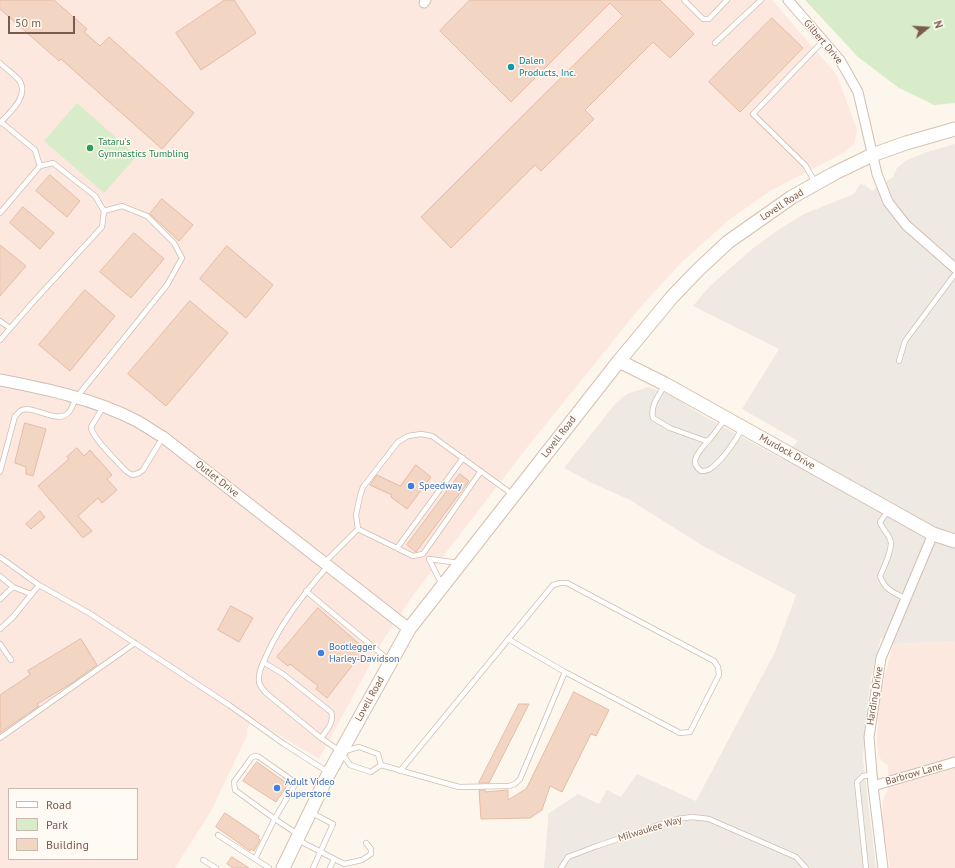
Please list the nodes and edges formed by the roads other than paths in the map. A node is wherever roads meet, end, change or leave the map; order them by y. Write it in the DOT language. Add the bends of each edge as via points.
graph roads {
  1 [pos="684,0"];
  2 [pos="727,0"];
  3 [pos="788,0"];
  4 [pos="759,1"];
  5 [pos="823,41"];
  6 [pos="715,43"];
  7 [pos="0,63"];
  8 [pos="0,123"];
  9 [pos="955,129"];
  10 [pos="872,155"];
  11 [pos="40,166"];
  12 [pos="816,184"];
  13 [pos="104,211"];
  14 [pos="0,213"];
  15 [pos="955,268"];
  16 [pos="955,274"];
  17 [pos="0,321"];
  18 [pos="10,328"];
  19 [pos="0,340"];
  20 [pos="619,361"];
  21 [pos="899,361"];
  22 [pos="0,380"];
  23 [pos="665,384"];
  24 [pos="76,398"];
  25 [pos="103,407"];
  26 [pos="726,418"];
  27 [pos="743,428"];
  28 [pos="163,437"];
  29 [pos="710,439"];
  30 [pos="463,458"];
  31 [pos="0,472"];
  32 [pos="481,472"];
  33 [pos="514,495"];
  34 [pos="888,509"];
  35 [pos="358,529"];
  36 [pos="933,534"];
  37 [pos="955,541"];
  38 [pos="397,548"];
  39 [pos="423,554"];
  40 [pos="0,557"];
  41 [pos="430,559"];
  42 [pos="460,563"];
  43 [pos="326,564"];
  44 [pos="0,576"];
  45 [pos="39,585"];
  46 [pos="443,586"];
  47 [pos="13,587"];
  48 [pos="307,590"];
  49 [pos="31,594"];
  50 [pos="0,599"];
  51 [pos="906,599"];
  52 [pos="0,629"];
  53 [pos="409,629"];
  54 [pos="508,639"];
  55 [pos="135,643"];
  56 [pos="0,644"];
  57 [pos="11,660"];
  58 [pos="263,662"];
  59 [pos="391,662"];
  60 [pos="565,672"];
  61 [pos="0,738"];
  62 [pos="321,738"];
  63 [pos="341,752"];
  64 [pos="955,762"];
  65 [pos="381,766"];
  66 [pos="400,771"];
  67 [pos="330,773"];
  68 [pos="872,775"];
  69 [pos="873,786"];
  70 [pos="310,812"];
  71 [pos="276,818"];
  72 [pos="218,835"];
  73 [pos="298,837"];
  74 [pos="366,842"];
  75 [pos="320,852"];
  76 [pos="255,859"];
  77 [pos="334,859"];
  78 [pos="203,860"];
  79 [pos="343,866"];
  80 [pos="216,868"];
  81 [pos="269,868"];
  82 [pos="283,868"];
  83 [pos="313,868"];
  84 [pos="330,868"];
  85 [pos="561,868"];
  86 [pos="806,868"];
  87 [pos="866,868"];
  88 [pos="883,868"];
  1 -- 2 [label="lane" via="703,19 708,19"];
  3 -- 5 [label="street, Gilbert Drive"];
  4 -- 6 [label="lane"];
  5 -- 10 [label="street, Gilbert Drive" via="840,60 858,92"];
  5 -- 12 [label="lane" via="753,114 805,165"];
  7 -- 8 [label="lane" via="18,79 23,92 21,99"];
  8 -- 11 [label="lane" via="35,150"];
  9 -- 10 [label="main road, Lovell Road" via="906,142"];
  10 -- 12 [label="main road, Lovell Road"];
  10 -- 15 [label="street, Gilbert Drive" via="888,202 906,225"];
  11 -- 13 [label="lane" via="54,163 95,196"];
  11 -- 14 [label="lane"];
  12 -- 20 [label="main road, Lovell Road" via="792,197 728,242 672,297"];
  13 -- 18 [label="lane" via="102,227"];
  13 -- 24 [label="lane" via="122,206 147,216 174,242 182,258 167,285"];
  16 -- 21 [label="lane" via="905,341"];
  17 -- 18 [label="lane"];
  18 -- 19 [label="lane"];
  20 -- 23 [label="main road, Murdock Drive"];
  20 -- 33 [label="main road, Lovell Road"];
  22 -- 24 [label="street, Outlet Drive"];
  23 -- 26 [label="main road, Murdock Drive"];
  23 -- 29 [label="lane" via="654,404 654,418 670,428 700,440"];
  24 -- 25 [label="street, Outlet Drive"];
  24 -- 31 [label="lane" via="69,413 63,416 20,411 15,416"];
  25 -- 28 [label="street, Outlet Drive" via="136,421"];
  25 -- 28 [label="lane" via="91,427 92,430 132,475 143,470"];
  26 -- 27 [label="main road, Murdock Drive"];
  26 -- 29 [label="lane"];
  27 -- 29 [label="lane" via="714,466 701,471 694,463"];
  27 -- 34 [label="main road, Murdock Drive"];
  28 -- 43 [label="street, Outlet Drive"];
  30 -- 32 [label="lane"];
  30 -- 35 [label="lane" via="432,436 408,436 398,442 364,487 356,515"];
  30 -- 38 [label="lane"];
  32 -- 33 [label="lane"];
  32 -- 39 [label="lane"];
  33 -- 42 [label="main road, Lovell Road"];
  34 -- 36 [label="main road, Murdock Drive"];
  34 -- 51 [label="lane" via="880,522 892,541 880,576 888,589"];
  35 -- 38 [label="lane"];
  35 -- 43 [label="lane"];
  36 -- 37 [label="main road, Murdock Drive"];
  36 -- 51 [label="street, Harding Drive"];
  38 -- 39 [label="lane" via="413,556"];
  39 -- 41 [label="lane"];
  40 -- 45 [label="lane"];
  41 -- 42 [label="lane"];
  41 -- 46 [label="lane"];
  42 -- 46 [label="main road, Lovell Road"];
  43 -- 48 [label="lane"];
  43 -- 53 [label="street, Outlet Drive"];
  44 -- 47 [label="lane"];
  45 -- 49 [label="lane"];
  45 -- 55 [label="lane"];
  46 -- 53 [label="main road, Lovell Road"];
  47 -- 49 [label="lane"];
  47 -- 50 [label="lane"];
  48 -- 58 [label="lane" via="287,617"];
  48 -- 59 [label="lane"];
  49 -- 52 [label="lane"];
  51 -- 68 [label="street, Harding Drive" via="881,658 869,737"];
  53 -- 59 [label="main road, Lovell Road"];
  54 -- 60 [label="lane"];
  54 -- 60 [label="lane" via="553,585 567,583 714,661 719,675 690,732 680,733"];
  54 -- 66 [label="lane"];
  55 -- 61 [label="lane"];
  55 -- 67 [label="lane"];
  56 -- 57 [label="lane"];
  58 -- 62 [label="lane" via="258,678 266,694"];
  58 -- 62 [label="lane" via="283,674 331,712 332,721"];
  59 -- 63 [label="main road, Lovell Road"];
  60 -- 66 [label="lane" via="520,779 515,784 459,787"];
  62 -- 63 [label="lane"];
  63 -- 65 [label="lane" via="350,765 358,768 371,772"];
  63 -- 65 [label="lane" via="359,747 378,754"];
  63 -- 67 [label="main road, Lovell Road"];
  64 -- 69 [label="street, Barbrow Lane"];
  65 -- 66 [label="lane"];
  67 -- 70 [label="main road, Lovell Road"];
  68 -- 69 [label="street, Harding Drive"];
  68 -- 87 [label="lane" via="863,776 857,782"];
  69 -- 88 [label="street, Harding Drive"];
  70 -- 73 [label="main road, Lovell Road"];
  70 -- 75 [label="lane" via="333,824"];
  71 -- 71 [label="lane" via="235,790 234,782 252,757 259,757 296,783"];
  71 -- 73 [label="lane"];
  71 -- 76 [label="lane"];
  72 -- 76 [label="lane"];
  73 -- 75 [label="lane"];
  73 -- 82 [label="main road, Lovell Road"];
  74 -- 79 [label="lane" via="371,854"];
  75 -- 77 [label="lane"];
  75 -- 83 [label="lane"];
  76 -- 81 [label="lane"];
  77 -- 79 [label="lane"];
  77 -- 84 [label="lane"];
  78 -- 80 [label="lane"];
  85 -- 86 [label="lane, Milwaukee Way" via="568,858 597,846 677,819 692,817 709,818 796,857"];
}
